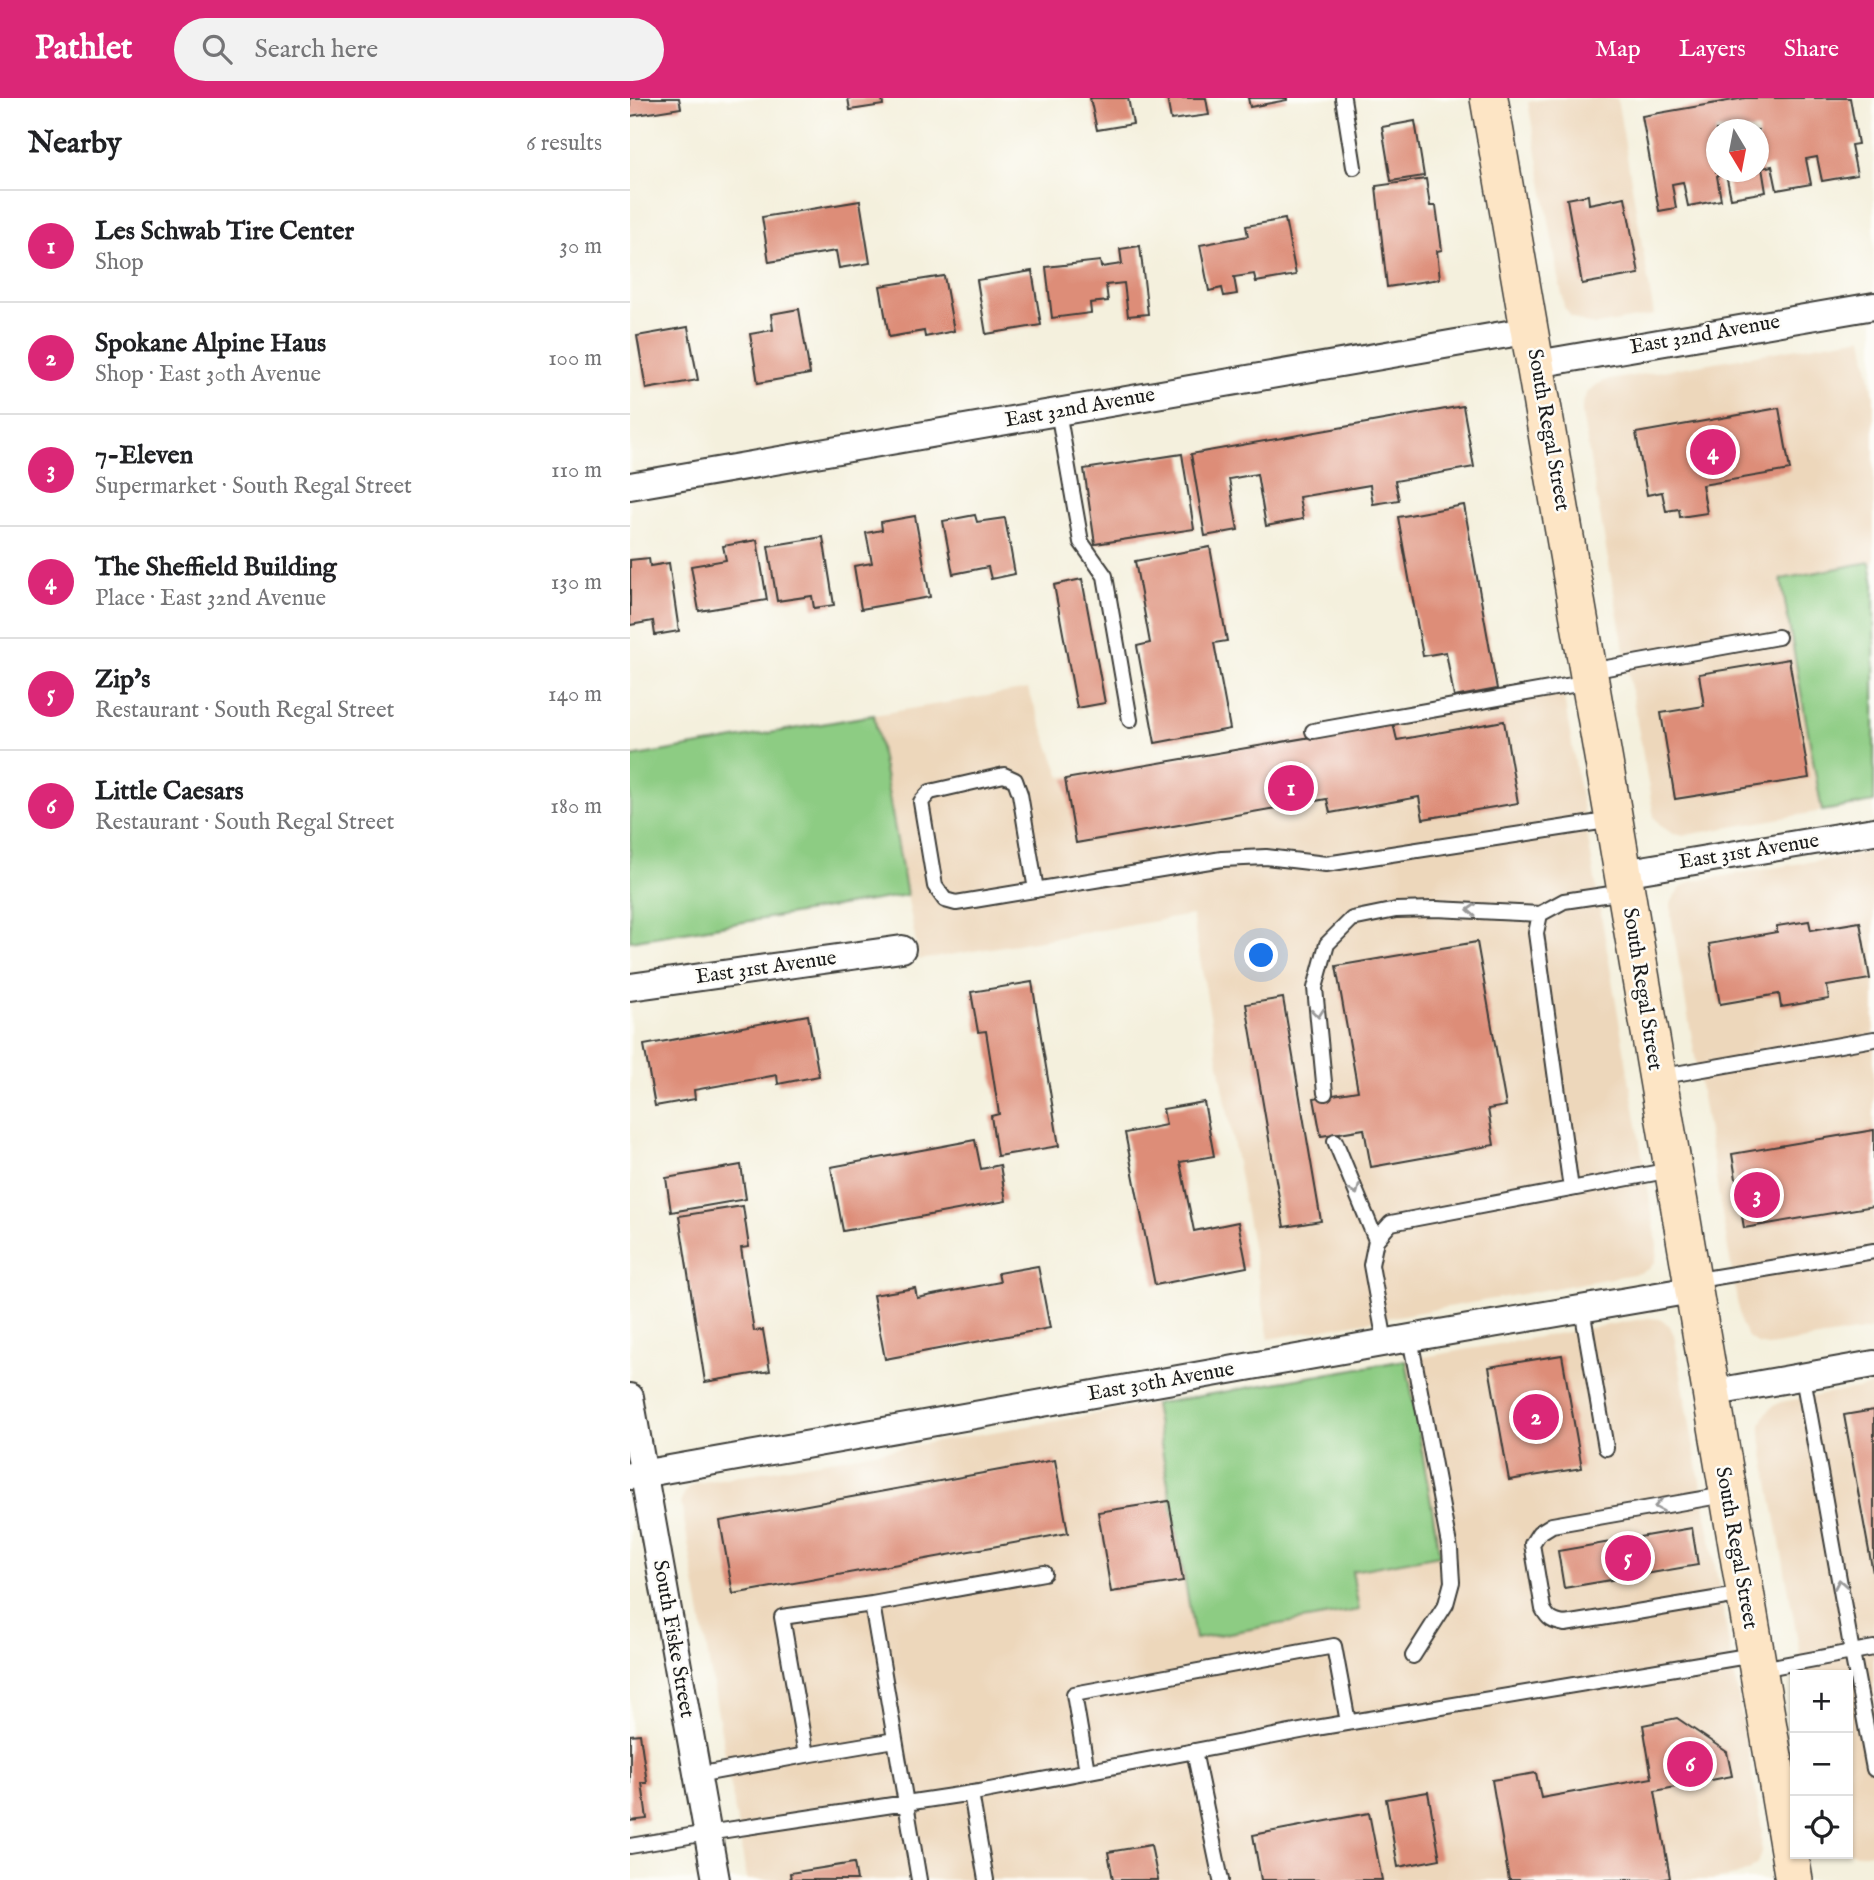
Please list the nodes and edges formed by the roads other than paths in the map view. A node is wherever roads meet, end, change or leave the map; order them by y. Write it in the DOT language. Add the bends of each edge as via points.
graph roads {
  1 [pos="1342,98"];
  2 [pos="1489,98"];
  3 [pos="1354,167"];
  4 [pos="1874,306"];
  5 [pos="1534,347"];
  6 [pos="1058,411"];
  7 [pos="630,486"];
  8 [pos="1778,637"];
  9 [pos="1590,676"];
  10 [pos="1130,720"];
  11 [pos="1313,730"];
  12 [pos="1614,820"];
  13 [pos="1874,831"];
  14 [pos="1625,882"];
  15 [pos="1036,890"];
  16 [pos="1540,914"];
  17 [pos="902,948"];
  18 [pos="630,987"];
  19 [pos="1874,1040"];
  20 [pos="1657,1077"];
  21 [pos="1325,1093"];
  22 [pos="1335,1141"];
  23 [pos="1672,1170"];
  24 [pos="1571,1189"];
  25 [pos="1376,1240"];
  26 [pos="1874,1251"];
  27 [pos="1691,1285"];
  28 [pos="1582,1309"];
  29 [pos="1398,1340"];
  30 [pos="1874,1364"];
  31 [pos="1803,1377"];
  32 [pos="1710,1393"];
  33 [pos="630,1397"];
  34 [pos="1606,1448"];
  35 [pos="637,1474"];
  36 [pos="1727,1494"];
  37 [pos="1044,1573"];
  38 [pos="1744,1594"];
  39 [pos="872,1604"];
  40 [pos="1874,1648"];
  41 [pos="1852,1652"];
  42 [pos="1413,1656"];
  43 [pos="1755,1662"];
  44 [pos="1348,1722"];
  45 [pos="895,1740"];
  46 [pos="1194,1751"];
  47 [pos="806,1755"];
  48 [pos="1874,1769"];
  49 [pos="1087,1771"];
  50 [pos="697,1775"];
  51 [pos="971,1793"];
  52 [pos="906,1803"];
  53 [pos="707,1833"];
  54 [pos="630,1846"];
  55 [pos="716,1880"];
  56 [pos="919,1880"];
  57 [pos="986,1880"];
  58 [pos="1221,1880"];
  59 [pos="1794,1880"];
  1 -- 3 [label="lane"];
  2 -- 5 [label="main road, South Regal Street"];
  4 -- 5 [label="street, East 32nd Avenue"];
  5 -- 6 [label="street, East 32nd Avenue"];
  5 -- 9 [label="main road, South Regal Street"];
  6 -- 7 [label="street, East 32nd Avenue"];
  6 -- 10 [label="lane" via="1081,542 1105,576"];
  8 -- 9 [label="lane"];
  9 -- 11 [label="lane"];
  9 -- 12 [label="main road, South Regal Street"];
  12 -- 14 [label="main road, South Regal Street"];
  12 -- 15 [label="lane" via="1326,864 1266,857 1222,859"];
  13 -- 14 [label="street, East 31st Avenue"];
  14 -- 16 [label="lane" via="1564,901"];
  14 -- 20 [label="main road, South Regal Street"];
  15 -- 15 [label="lane" via="956,903 945,900 935,886 921,803 930,792 1004,775 1015,779"];
  16 -- 21 [label="lane, one-way" via="1396,910 1352,919 1327,944 1315,988"];
  16 -- 24 [label="lane" via="1536,933"];
  17 -- 18 [label="street, East 31st Avenue"];
  19 -- 20 [label="lane"];
  20 -- 23 [label="main road, South Regal Street"];
  22 -- 25 [label="lane, one-way"];
  23 -- 24 [label="lane"];
  23 -- 27 [label="main road, South Regal Street"];
  24 -- 25 [label="lane" via="1391,1223"];
  25 -- 29 [label="lane" via="1371,1265"];
  26 -- 27 [label="lane"];
  27 -- 28 [label="street, East 30th Avenue"];
  27 -- 32 [label="main road, South Regal Street"];
  28 -- 29 [label="street, East 30th Avenue"];
  28 -- 34 [label="lane"];
  29 -- 35 [label="street, East 30th Avenue"];
  29 -- 42 [label="lane" via="1450,1550 1452,1583 1446,1604"];
  30 -- 31 [label="street"];
  31 -- 32 [label="street"];
  41 -- 31 [label="lane, one-way"];
  32 -- 36 [label="main road, South Regal Street"];
  33 -- 35 [label="street, South Fiske Street"];
  35 -- 50 [label="street, South Fiske Street"];
  36 -- 38 [label="main road, South Regal Street"];
  36 -- 38 [label="lane, one-way" via="1552,1525 1539,1533 1532,1544 1543,1609 1553,1622 1564,1624"];
  37 -- 39 [label="lane"];
  38 -- 43 [label="main road, South Regal Street"];
  39 -- 45 [label="lane"];
  39 -- 47 [label="lane" via="782,1617"];
  40 -- 41 [label="lane"];
  41 -- 43 [label="lane"];
  41 -- 48 [label="lane"];
  43 -- 44 [label="lane"];
  43 -- 59 [label="main road, South Regal Street"];
  44 -- 46 [label="lane"];
  44 -- 49 [label="lane" via="1334,1646 1074,1694"];
  45 -- 47 [label="lane"];
  45 -- 52 [label="lane"];
  46 -- 49 [label="lane"];
  46 -- 58 [label="lane"];
  47 -- 50 [label="lane"];
  49 -- 51 [label="lane"];
  50 -- 53 [label="street, South Fiske Street"];
  51 -- 52 [label="lane"];
  51 -- 57 [label="lane"];
  52 -- 53 [label="lane"];
  52 -- 56 [label="lane"];
  53 -- 54 [label="lane"];
  53 -- 55 [label="street, South Fiske Street"];
}
